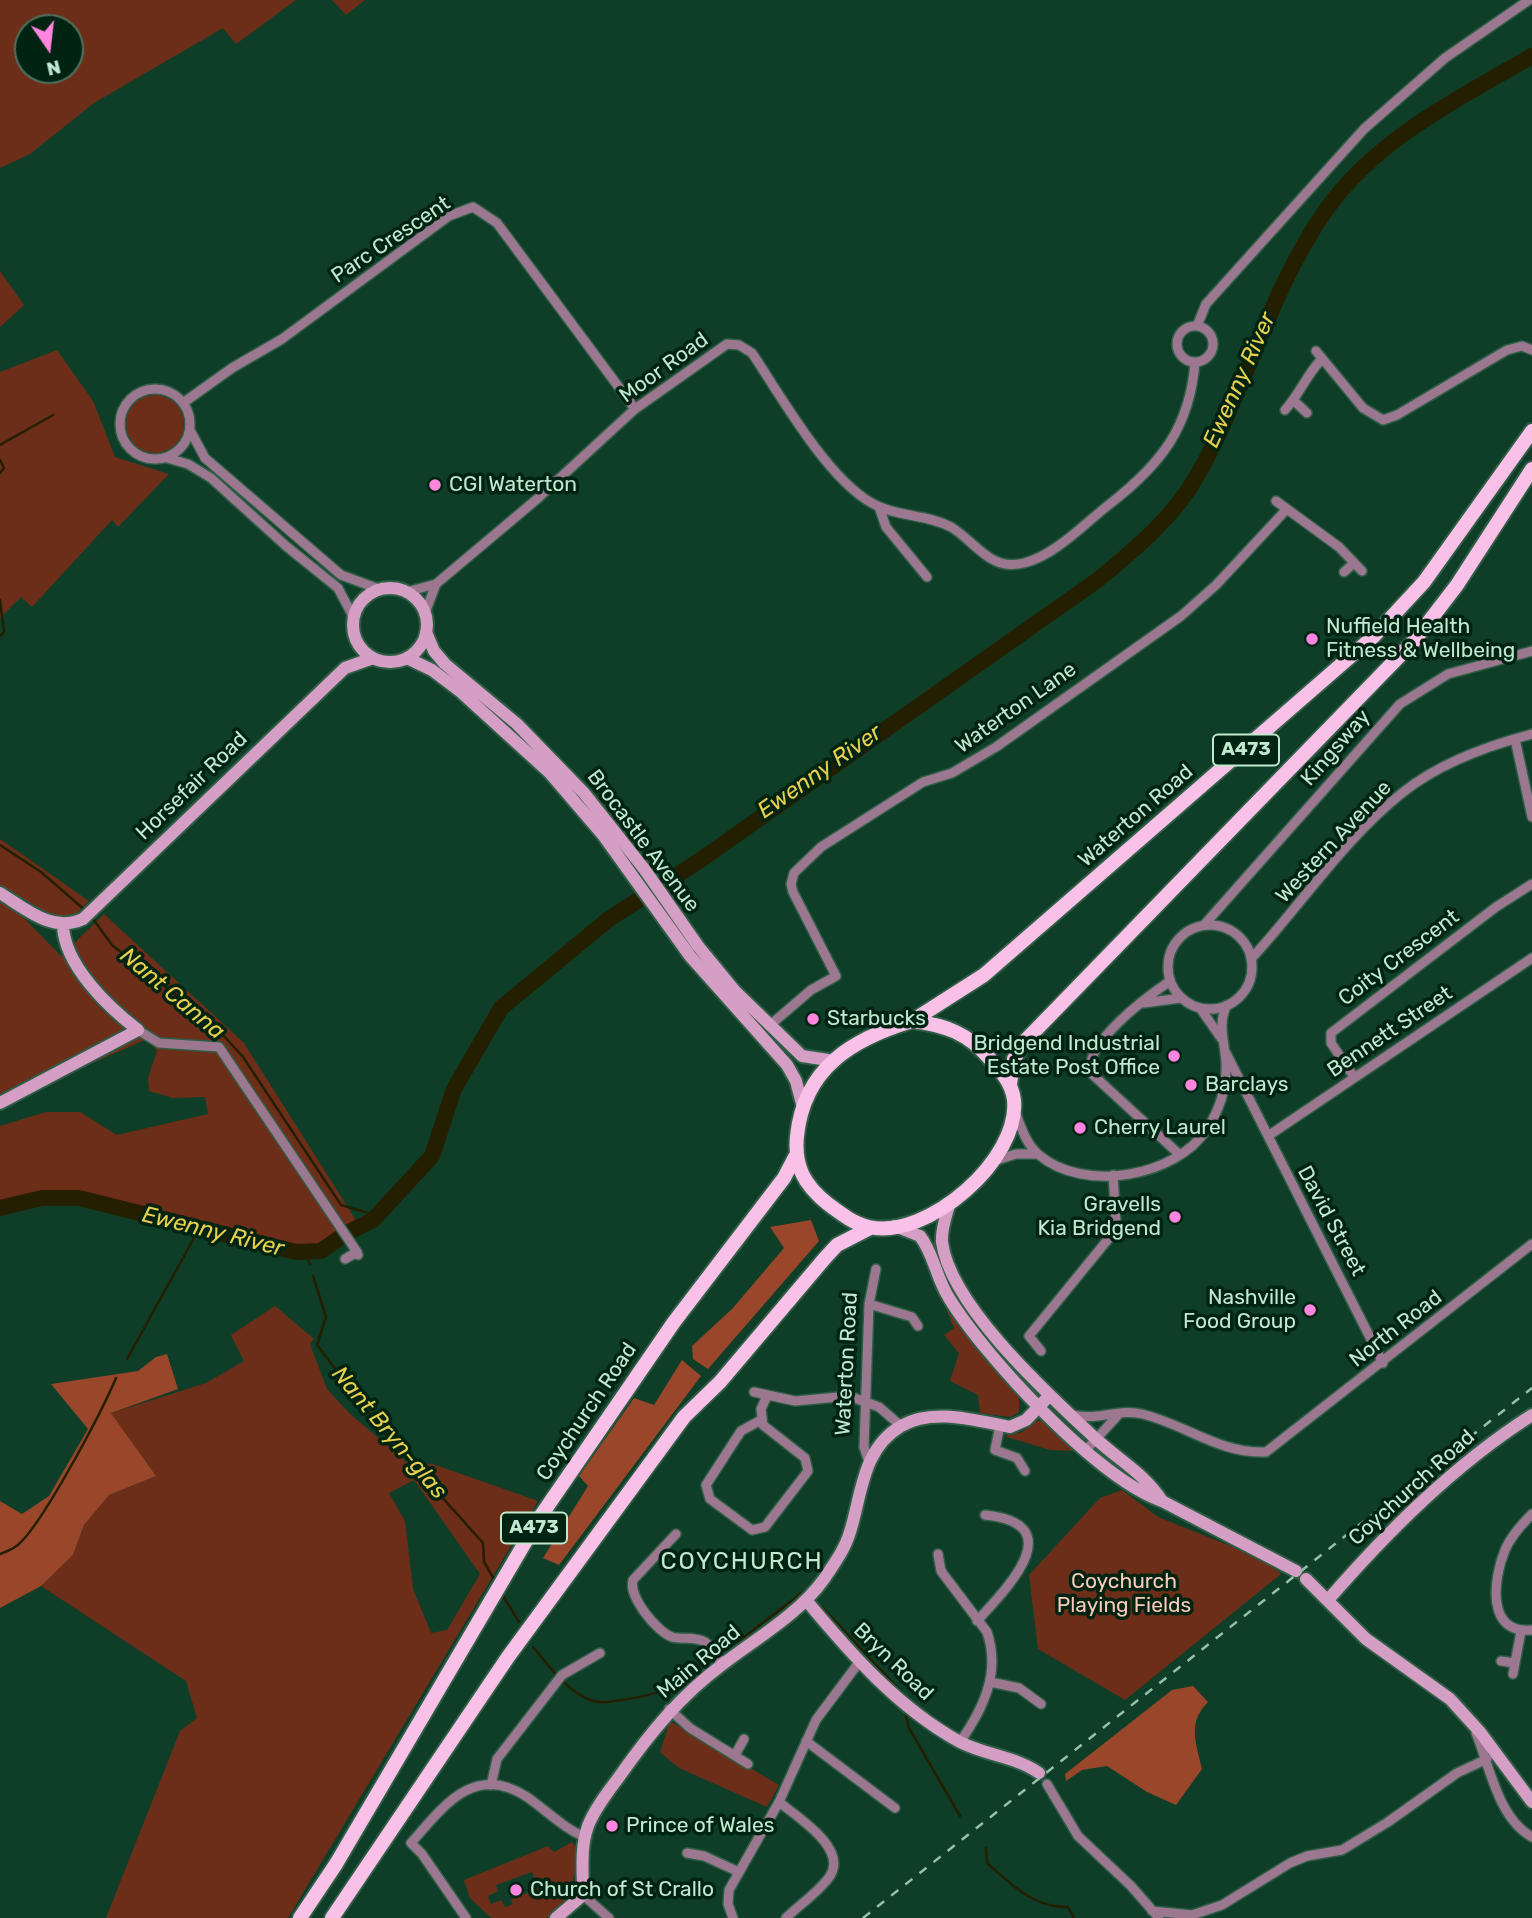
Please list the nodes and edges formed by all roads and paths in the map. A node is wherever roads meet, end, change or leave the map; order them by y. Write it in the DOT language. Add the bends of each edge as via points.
graph roads {
  1 [pos="1530,0"];
  2 [pos="1197,326"];
  3 [pos="1532,350"];
  4 [pos="1316,351"];
  5 [pos="1322,359"];
  6 [pos="1195,362"];
  7 [pos="1294,401"];
  8 [pos="183,403"];
  9 [pos="635,409"];
  10 [pos="1285,410"];
  11 [pos="1307,413"];
  12 [pos="190,430"];
  13 [pos="1532,431"];
  14 [pos="167,458"];
  15 [pos="1532,469"];
  16 [pos="1276,501"];
  17 [pos="879,507"];
  18 [pos="1286,510"];
  19 [pos="1354,563"];
  20 [pos="1362,571"];
  21 [pos="1344,572"];
  22 [pos="927,577"];
  23 [pos="436,584"];
  24 [pos="379,589"];
  25 [pos="406,592"];
  26 [pos="425,613"];
  27 [pos="353,616"];
  28 [pos="426,632"];
  29 [pos="356,641"];
  30 [pos="1532,651"];
  31 [pos="373,658"];
  32 [pos="407,658"];
  33 [pos="345,668"];
  34 [pos="1532,734"];
  35 [pos="1516,738"];
  36 [pos="1532,817"];
  37 [pos="640,874"];
  38 [pos="1532,884"];
  39 [pos="0,893"];
  40 [pos="662,907"];
  41 [pos="63,925"];
  42 [pos="1204,925"];
  43 [pos="1532,958"];
  44 [pos="1251,959"];
  45 [pos="1170,981"];
  46 [pos="1181,998"];
  47 [pos="1139,1004"];
  48 [pos="1227,1005"];
  49 [pos="1200,1008"];
  50 [pos="912,1021"];
  51 [pos="769,1026"];
  52 [pos="138,1031"];
  53 [pos="1221,1038"];
  54 [pos="1224,1050"];
  55 [pos="835,1061"];
  56 [pos="1354,1077"];
  57 [pos="1010,1084"];
  58 [pos="1223,1092"];
  59 [pos="1246,1096"];
  60 [pos="0,1103"];
  61 [pos="802,1104"];
  62 [pos="1014,1109"];
  63 [pos="1268,1136"];
  64 [pos="1037,1154"];
  65 [pos="1180,1155"];
  66 [pos="795,1157"];
  67 [pos="990,1163"];
  68 [pos="1112,1175"];
  69 [pos="949,1205"];
  70 [pos="895,1226"];
  71 [pos="870,1228"];
  72 [pos="1532,1244"];
  73 [pos="345,1259"];
  74 [pos="876,1269"];
  75 [pos="869,1304"];
  76 [pos="918,1326"];
  77 [pos="1041,1351"];
  78 [pos="1383,1363"];
  79 [pos="754,1392"];
  80 [pos="1050,1395"];
  81 [pos="766,1396"];
  82 [pos="866,1401"];
  83 [pos="1039,1406"];
  84 [pos="1120,1413"];
  85 [pos="1072,1415"];
  86 [pos="1532,1415"];
  87 [pos="761,1420"];
  88 [pos="1000,1425"];
  89 [pos="901,1426"];
  90 [pos="1096,1438"];
  91 [pos="1086,1450"];
  92 [pos="869,1462"];
  93 [pos="1025,1471"];
  94 [pos="1162,1501"];
  95 [pos="985,1515"];
  96 [pos="1530,1519"];
  97 [pos="676,1534"];
  98 [pos="938,1555"];
  99 [pos="806,1600"];
  100 [pos="1328,1600"];
  101 [pos="977,1621"];
  102 [pos="1532,1630"];
  103 [pos="1521,1631"];
  104 [pos="600,1653"];
  105 [pos="717,1656"];
  106 [pos="860,1661"];
  107 [pos="1502,1661"];
  108 [pos="990,1682"];
  109 [pos="1041,1704"];
  110 [pos="670,1709"];
  111 [pos="1473,1724"];
  112 [pos="744,1739"];
  113 [pos="806,1741"];
  114 [pos="960,1742"];
  115 [pos="735,1755"];
  116 [pos="1487,1759"];
  117 [pos="748,1763"];
  118 [pos="1043,1778"];
  119 [pos="491,1785"];
  120 [pos="779,1802"];
  121 [pos="1532,1802"];
  122 [pos="895,1808"];
  123 [pos="585,1837"];
  124 [pos="1532,1837"];
  125 [pos="687,1853"];
  126 [pos="739,1872"];
  127 [pos="583,1895"];
  128 [pos="1155,1915"];
  129 [pos="300,1918"];
  130 [pos="332,1918"];
  131 [pos="466,1918"];
  132 [pos="556,1918"];
  133 [pos="609,1918"];
  134 [pos="733,1918"];
  135 [pos="786,1918"];
  1 -- 2 [label="street" via="1445,58 1364,129 1206,304"];
  2 -- 6 [label="street" via="1207,330 1213,345 1205,359"];
  2 -- 6 [label="street" via="1181,333 1177,345 1182,356"];
  3 -- 5 [label="street" via="1521,346 1507,349 1382,420 1363,408"];
  4 -- 5 [label="street"];
  5 -- 7 [label="street" via="1302,381"];
  6 -- 17 [label="street, Moor Road" via="1186,413 1156,463 1044,555 1006,565 988,559 953,528"];
  7 -- 10 [label="street"];
  7 -- 11 [label="street"];
  8 -- 9 [label="street, Parc Crescent" via="282,339 449,216 473,207 497,223"];
  8 -- 12 [label="street"];
  8 -- 14 [label="street" via="168,391 148,390 131,399 121,415 121,434 131,450 148,459"];
  9 -- 17 [label="street, Moor Road" via="720,347 739,345 752,353 848,488"];
  9 -- 23 [label="street, Moor Road"];
  12 -- 14 [label="street" via="183,447"];
  12 -- 24 [label="street" via="205,457 341,575"];
  13 -- 50 [label="main road, Waterton Road / A473" via="1424,582 1374,636 984,975"];
  14 -- 27 [label="street" via="211,478 338,587"];
  15 -- 57 [label="main road, A473" via="1457,586 1414,641 1026,1040 1014,1059"];
  16 -- 18 [label="street"];
  17 -- 22 [label="street" via="886,527"];
  18 -- 19 [label="street"];
  18 -- 51 [label="street, Waterton Lane" via="1181,616 996,747 952,773 923,782 821,847 794,873 793,892 836,976 811,990"];
  19 -- 20 [label="street"];
  19 -- 21 [label="street"];
  23 -- 25 [label="street, Moor Road"];
  23 -- 26 [label="street, Moor Road"];
  24 -- 25 [label="street"];
  24 -- 27 [label="street" via="363,599"];
  25 -- 26 [label="street"];
  26 -- 28 [label="street"];
  27 -- 29 [label="street"];
  28 -- 32 [label="street"];
  28 -- 37 [label="street, Brocastle Avenue" via="445,664 546,751 584,793"];
  29 -- 31 [label="street"];
  29 -- 33 [label="street, Horsefair Road"];
  30 -- 42 [label="street, Kingsway" via="1448,674 1400,704"];
  31 -- 32 [label="street" via="390,662"];
  31 -- 33 [label="street, Horsefair Road"];
  32 -- 37 [label="street, Brocastle Avenue" via="461,692 550,773"];
  33 -- 41 [label="street, Horsefair Road" via="107,898 83,919"];
  34 -- 35 [label="street, Western Avenue"];
  35 -- 36 [label="street"];
  35 -- 44 [label="street, Western Avenue" via="1454,761 1401,793 1359,834"];
  37 -- 40 [label="street, Brocastle Avenue"];
  38 -- 56 [label="street, Coity Crescent" via="1331,1033 1331,1043"];
  39 -- 41 [label="street" via="44,920"];
  40 -- 51 [label="street, Brocastle Avenue"];
  40 -- 61 [label="street, Brocastle Avenue" via="726,999 787,1065"];
  41 -- 52 [label="street" via="65,947 88,980"];
  42 -- 44 [label="street" via="1235,933"];
  42 -- 45 [label="street" via="1183,934 1174,944 1169,956"];
  43 -- 56 [label="street, Bennett Street"];
  44 -- 48 [label="street" via="1245,990"];
  45 -- 46 [label="street"];
  45 -- 47 [label="street"];
  46 -- 47 [label="street"];
  46 -- 49 [label="street"];
  47 -- 65 [label="street" via="1089,1063 1092,1074"];
  48 -- 49 [label="street"];
  48 -- 53 [label="street"];
  49 -- 53 [label="street"];
  50 -- 55 [label="main road" via="876,1032"];
  50 -- 57 [label="main road" via="958,1030 987,1055"];
  51 -- 55 [label="street, Brocastle Avenue" via="802,1056"];
  52 -- 60 [label="street"];
  52 -- 73 [label="street" via="159,1043 219,1046 356,1251"];
  53 -- 54 [label="street"];
  54 -- 58 [label="street"];
  54 -- 59 [label="street, David Street"];
  55 -- 61 [label="main road"];
  56 -- 63 [label="street, Bennett Street"];
  57 -- 62 [label="main road"];
  58 -- 59 [label="street"];
  58 -- 65 [label="street" via="1206,1131"];
  59 -- 63 [label="street, David Street"];
  61 -- 66 [label="main road"];
  62 -- 64 [label="street"];
  62 -- 67 [label="main road" via="1003,1143"];
  63 -- 78 [label="street, David Street"];
  64 -- 67 [label="street" via="1016,1154"];
  64 -- 68 [label="street" via="1066,1170"];
  65 -- 68 [label="street" via="1159,1166"];
  66 -- 71 [label="main road" via="799,1171 818,1196"];
  66 -- 129 [label="main road, Coychurch Road / A473" via="540,1517"];
  67 -- 69 [label="main road"];
  68 -- 77 [label="street" via="1114,1233 1029,1336"];
  69 -- 70 [label="main road" via="923,1219"];
  69 -- 80 [label="street" via="943,1245 964,1294 992,1333"];
  70 -- 71 [label="main road"];
  70 -- 83 [label="street" via="920,1236 960,1315"];
  71 -- 130 [label="main road, A473" via="837,1245 720,1382 684,1417 508,1657"];
  72 -- 78 [label="street, North Road"];
  74 -- 75 [label="street, Waterton Road"];
  75 -- 76 [label="street" via="912,1317"];
  75 -- 82 [label="street, Waterton Road"];
  78 -- 84 [label="street, North Road" via="1266,1452 1236,1451 1141,1413"];
  79 -- 81 [label="street"];
  80 -- 83 [label="street"];
  80 -- 85 [label="street"];
  81 -- 82 [label="street" via="795,1401 849,1396"];
  81 -- 87 [label="street"];
  82 -- 89 [label="street"];
  82 -- 92 [label="street, Waterton Road" via="864,1447"];
  83 -- 88 [label="street" via="1018,1425"];
  83 -- 91 [label="street"];
  84 -- 85 [label="street" via="1091,1419"];
  84 -- 90 [label="street"];
  85 -- 90 [label="street"];
  86 -- 100 [label="street, Coychurch Road" via="1450,1478 1370,1551"];
  87 -- 87 [label="street" via="741,1431 708,1478 706,1490 710,1499 752,1530 765,1527 808,1471 806,1458"];
  88 -- 89 [label="street" via="944,1416"];
  88 -- 93 [label="street" via="995,1450 1017,1458"];
  89 -- 92 [label="street" via="886,1437"];
  90 -- 91 [label="street"];
  90 -- 94 [label="street" via="1152,1485"];
  91 -- 94 [label="street" via="1143,1495"];
  92 -- 99 [label="street, Main Road" via="845,1546"];
  94 -- 100 [label="street" via="1301,1575"];
  95 -- 101 [label="street" via="1009,1517 1018,1523 1024,1532 1026,1559 1021,1571"];
  96 -- 103 [label="street" via="1504,1552 1497,1582 1499,1615 1509,1627"];
  97 -- 105 [label="street" via="633,1580 633,1594 667,1634 700,1639"];
  98 -- 101 [label="street" via="941,1570"];
  99 -- 105 [label="street, Main Road"];
  99 -- 106 [label="street, Bryn Road"];
  100 -- 111 [label="street" via="1366,1639 1450,1699"];
  101 -- 108 [label="street" via="991,1643"];
  102 -- 103 [label="street"];
  103 -- 107 [label="street" via="1514,1668"];
  104 -- 119 [label="street" via="560,1679 497,1759"];
  105 -- 110 [label="street, Main Road"];
  106 -- 113 [label="street" via="821,1712"];
  106 -- 114 [label="street, Bryn Road" via="908,1707"];
  108 -- 109 [label="street" via="1019,1688"];
  108 -- 114 [label="street" via="982,1706"];
  110 -- 115 [label="street" via="690,1728"];
  110 -- 123 [label="street, Main Road" via="598,1807"];
  111 -- 116 [label="street"];
  111 -- 121 [label="street"];
  112 -- 115 [label="street"];
  113 -- 120 [label="street"];
  113 -- 122 [label="street"];
  114 -- 118 [label="street, Bryn Road"];
  115 -- 117 [label="street"];
  116 -- 124 [label="street" via="1507,1812 1517,1828"];
  116 -- 128 [label="street" via="1457,1773 1342,1850 1290,1863 1222,1905 1192,1915"];
  118 -- 128 [label="street, Bryn Road" via="1078,1836"];
  119 -- 123 [label="street" via="526,1796"];
  119 -- 131 [label="street" via="468,1787 411,1843"];
  120 -- 126 [label="street"];
  120 -- 135 [label="street" via="830,1848 834,1866 829,1877"];
  123 -- 127 [label="street"];
  125 -- 126 [label="street"];
  126 -- 134 [label="street" via="729,1890"];
  127 -- 132 [label="street"];
  127 -- 133 [label="street"];
}
